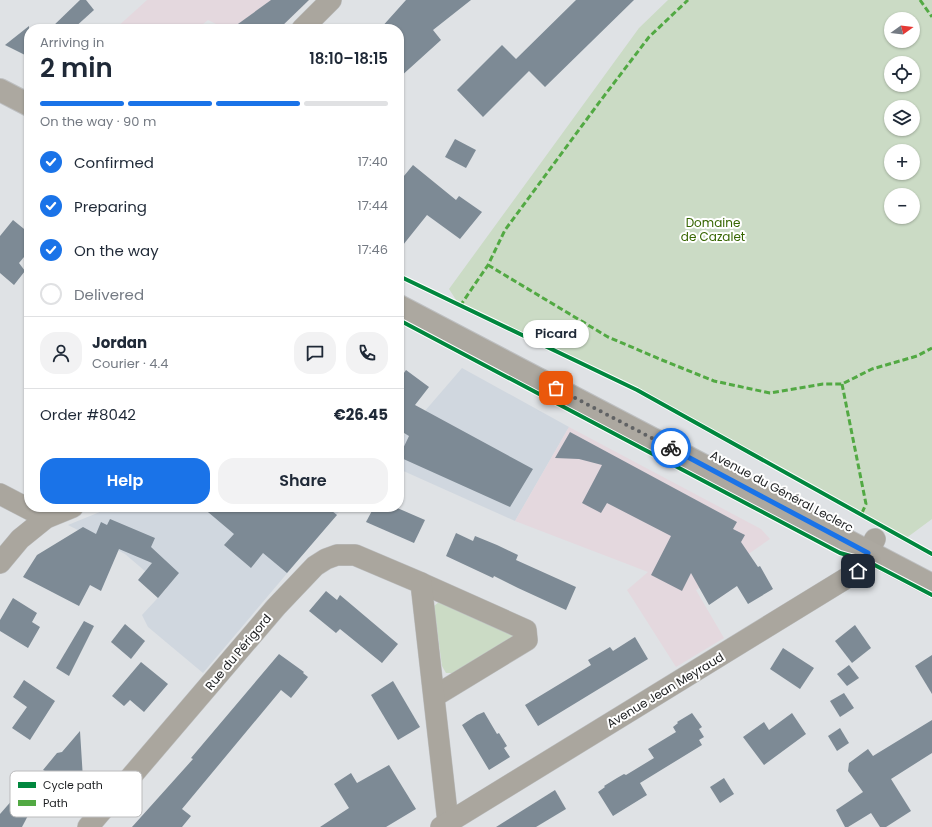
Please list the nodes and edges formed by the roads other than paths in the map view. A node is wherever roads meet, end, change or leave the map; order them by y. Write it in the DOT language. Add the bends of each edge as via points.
graph roads {
  1 [pos="331,0"];
  2 [pos="307,24"];
  3 [pos="0,90"];
  4 [pos="24,102"];
  5 [pos="404,293"];
  6 [pos="404,309"];
  7 [pos="0,494"];
  8 [pos="24,507"];
  9 [pos="34,512"];
  10 [pos="61,512"];
  11 [pos="46,518"];
  12 [pos="872,546"];
  13 [pos="0,563"];
  14 [pos="932,568"];
  15 [pos="421,583"];
  16 [pos="932,585"];
  17 [pos="435,696"];
  18 [pos="136,771"];
  19 [pos="97,817"];
  20 [pos="445,825"];
  21 [pos="88,827"];
  1 -- 2 [label="street"];
  3 -- 4 [label="main road"];
  5 -- 12 [label="main road, Avenue du Général Leclerc"];
  6 -- 12 [label="main road, Avenue du Général Leclerc"];
  7 -- 8 [label="street"];
  9 -- 11 [label="street"];
  10 -- 11 [label="street"];
  11 -- 13 [label="street" via="20,539"];
  12 -- 14 [label="main road, Avenue du Général Leclerc"];
  12 -- 16 [label="main road, Avenue du Général Leclerc"];
  12 -- 20 [label="street, Avenue Jean Meyraud" via="858,571"];
  15 -- 17 [label="street"];
  15 -- 17 [label="street, Rue du Périgord" via="526,630 527,640"];
  15 -- 18 [label="street, Rue du Périgord" via="355,555 326,558 276,607"];
  17 -- 20 [label="street"];
  19 -- 21 [label="street, Rue du Périgord"];
}
